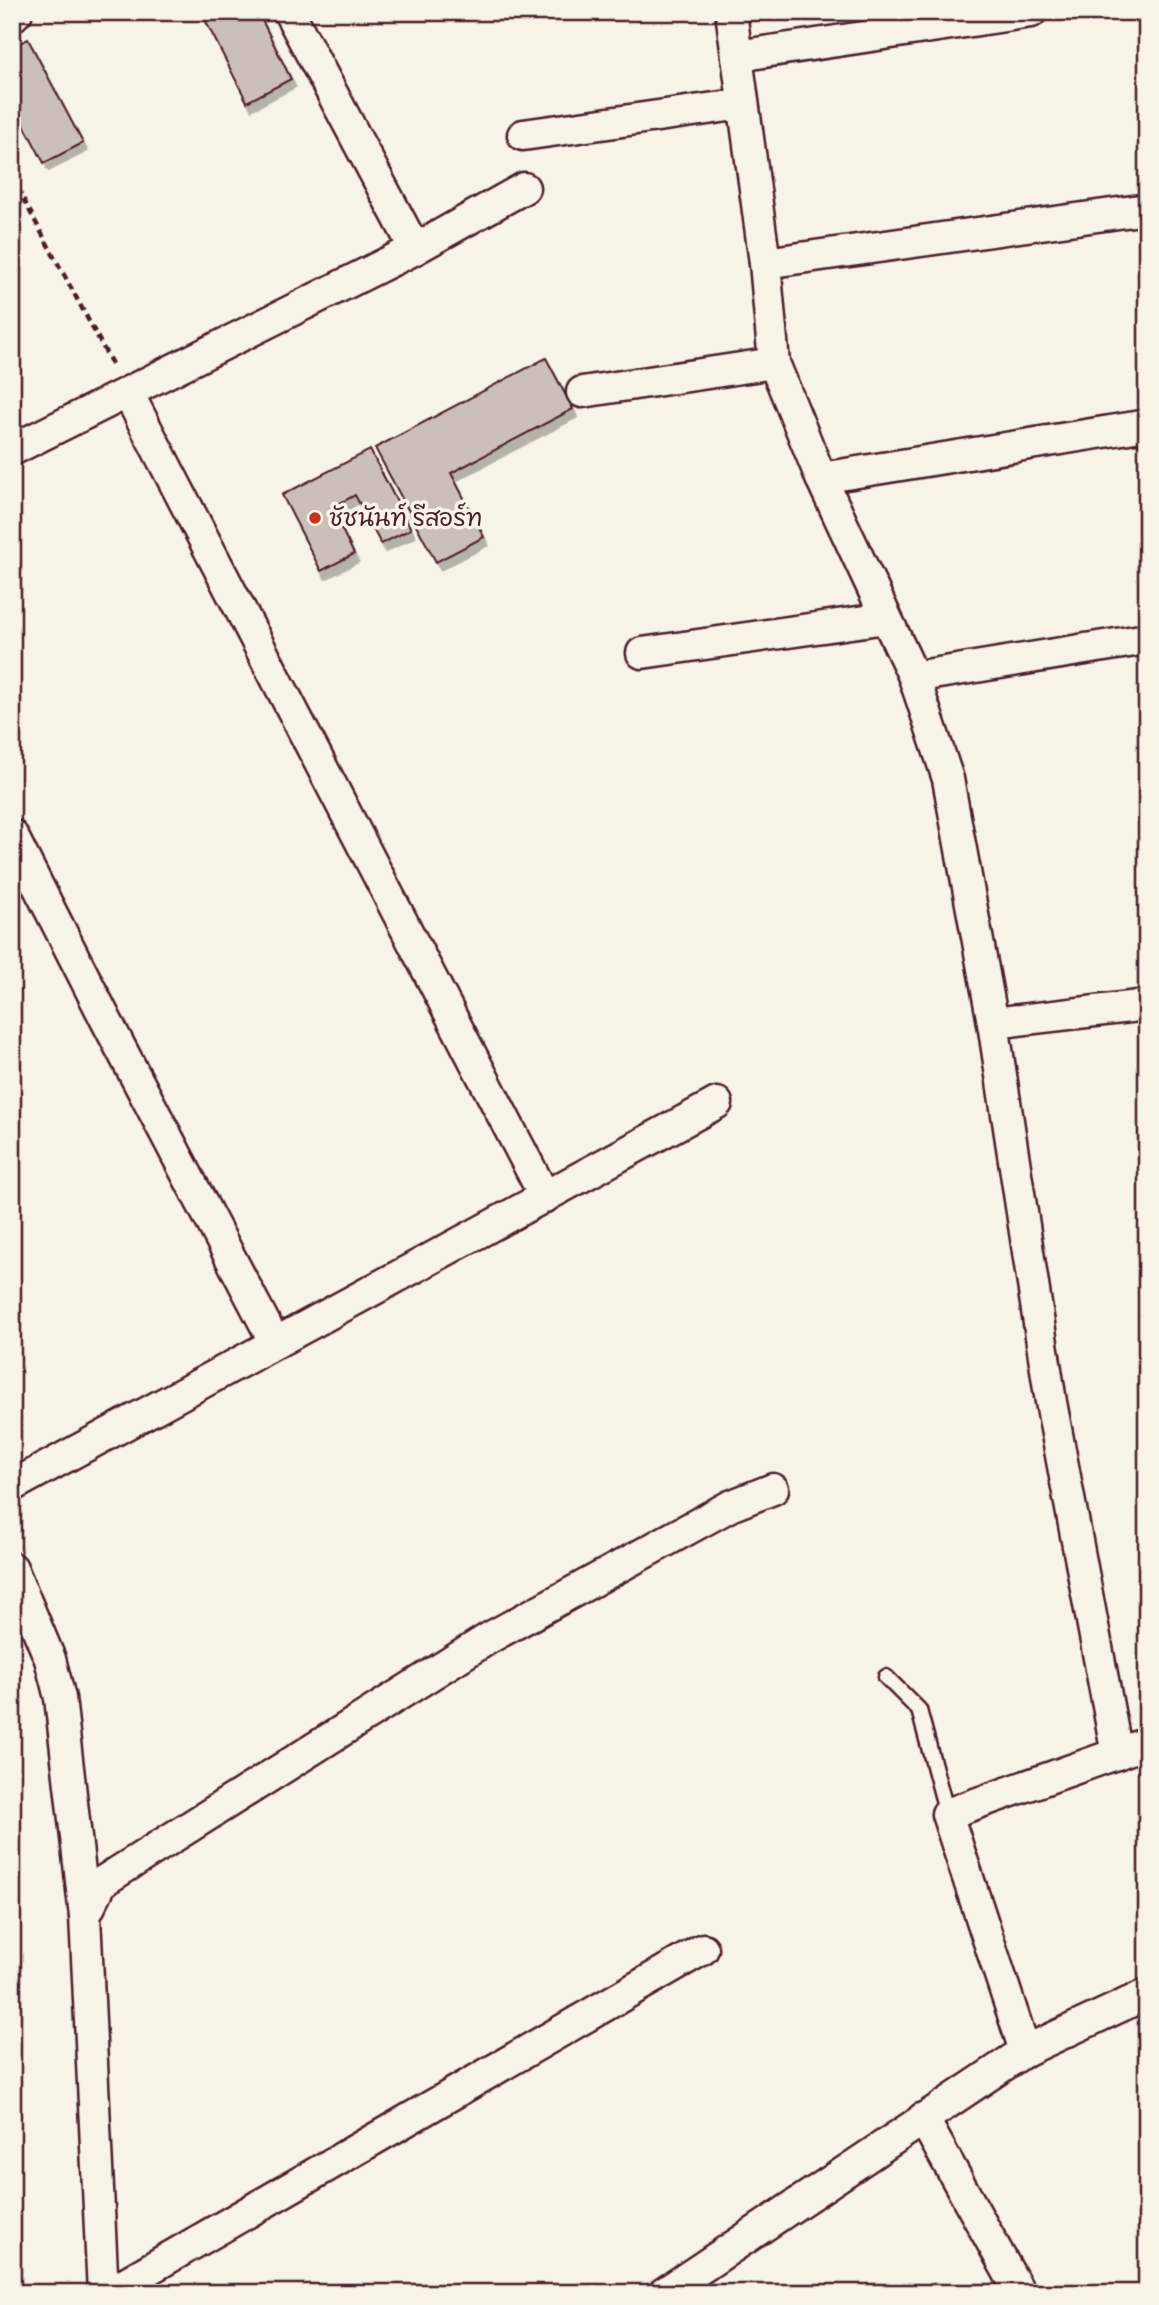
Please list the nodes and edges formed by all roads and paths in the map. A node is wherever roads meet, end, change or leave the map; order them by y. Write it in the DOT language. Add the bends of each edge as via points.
graph roads {
  1 [pos="17,12"];
  2 [pos="289,12"];
  3 [pos="731,12"];
  4 [pos="1031,12"];
  5 [pos="12,17"];
  6 [pos="737,56"];
  7 [pos="743,104"];
  8 [pos="523,135"];
  9 [pos="12,178"];
  10 [pos="524,188"];
  11 [pos="1147,209"];
  12 [pos="415,249"];
  13 [pos="765,264"];
  14 [pos="774,363"];
  15 [pos="582,392"];
  16 [pos="128,393"];
  17 [pos="1147,425"];
  18 [pos="12,450"];
  19 [pos="821,478"];
  20 [pos="886,618"];
  21 [pos="1147,639"];
  22 [pos="642,653"];
  23 [pos="914,677"];
  24 [pos="12,835"];
  25 [pos="1147,1005"];
  26 [pos="993,1023"];
  27 [pos="717,1103"];
  28 [pos="545,1197"];
  29 [pos="275,1343"];
  30 [pos="12,1486"];
  31 [pos="773,1489"];
  32 [pos="12,1568"];
  33 [pos="886,1677"];
  34 [pos="1147,1743"];
  35 [pos="1117,1754"];
  36 [pos="947,1814"];
  37 [pos="85,1916"];
  38 [pos="703,1949"];
  39 [pos="1147,1994"];
  40 [pos="1025,2051"];
  41 [pos="923,2118"];
  42 [pos="103,2293"];
  43 [pos="108,2293"];
  44 [pos="664,2293"];
  45 [pos="1020,2293"];
  1 -- 5 [label="street"];
  2 -- 12 [label="street"];
  3 -- 6 [label="street"];
  4 -- 6 [label="street"];
  6 -- 7 [label="street"];
  7 -- 8 [label="street"];
  7 -- 13 [label="street"];
  9 -- 16 [label="path"];
  10 -- 12 [label="street"];
  11 -- 13 [label="street"];
  12 -- 16 [label="street"];
  13 -- 14 [label="street"];
  14 -- 15 [label="street"];
  14 -- 19 [label="street"];
  16 -- 18 [label="street"];
  16 -- 28 [label="street"];
  17 -- 19 [label="street"];
  19 -- 20 [label="street"];
  20 -- 22 [label="street"];
  20 -- 23 [label="street"];
  21 -- 23 [label="street"];
  23 -- 26 [label="street" via="948,779"];
  24 -- 29 [label="street"];
  25 -- 26 [label="street"];
  26 -- 35 [label="street" via="1051,1402"];
  27 -- 28 [label="street"];
  28 -- 29 [label="street"];
  29 -- 30 [label="street"];
  31 -- 37 [label="street" via="730,1506 489,1638 102,1882"];
  32 -- 37 [label="street" via="50,1659 60,1698"];
  33 -- 36 [label="lane" via="919,1710"];
  34 -- 35 [label="street"];
  35 -- 36 [label="street"];
  36 -- 40 [label="street"];
  37 -- 42 [label="street"];
  38 -- 43 [label="street"];
  39 -- 40 [label="street"];
  40 -- 41 [label="street"];
  41 -- 44 [label="street"];
  41 -- 45 [label="street"];
}
